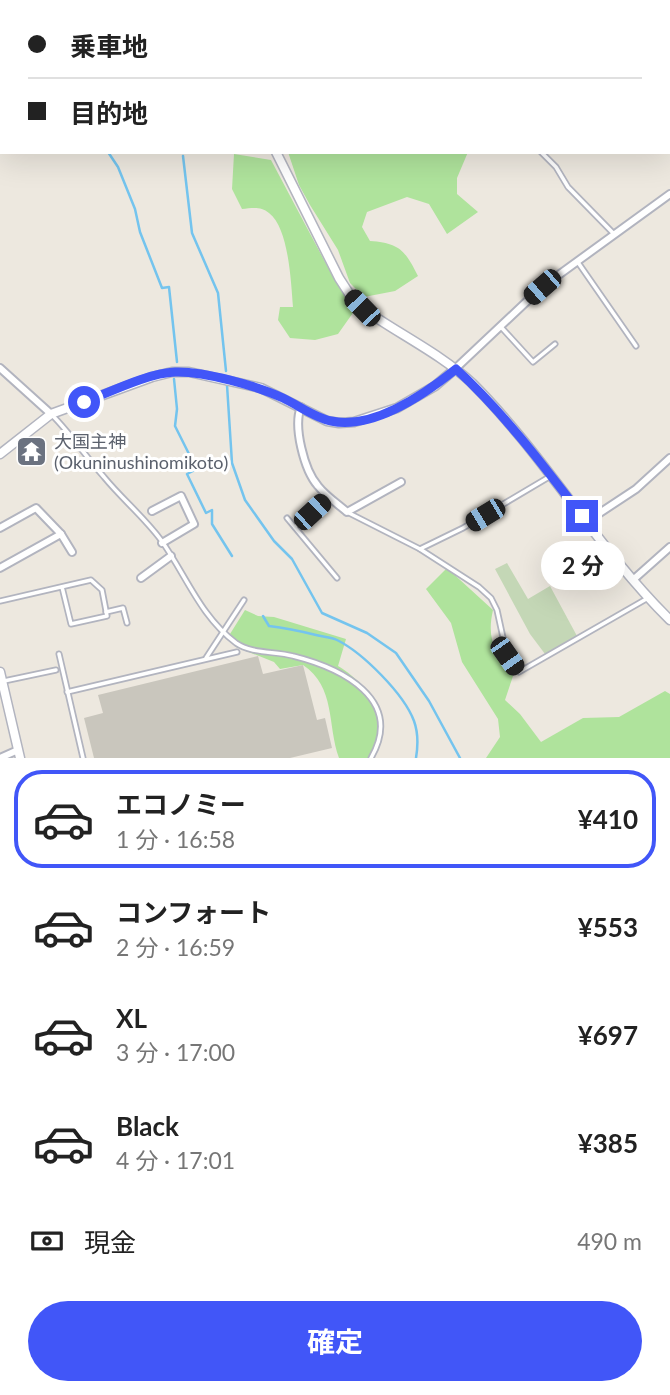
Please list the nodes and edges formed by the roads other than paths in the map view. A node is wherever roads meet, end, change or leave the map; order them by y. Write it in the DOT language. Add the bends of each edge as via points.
graph roads {
  1 [pos="277,154"];
  2 [pos="543,154"];
  3 [pos="670,194"];
  4 [pos="614,234"];
  5 [pos="577,261"];
  6 [pos="500,325"];
  7 [pos="555,344"];
  8 [pos="636,346"];
  9 [pos="0,368"];
  10 [pos="456,369"];
  11 [pos="301,407"];
  12 [pos="51,414"];
  13 [pos="0,454"];
  14 [pos="670,458"];
  15 [pos="551,476"];
  16 [pos="401,481"];
  17 [pos="329,496"];
  18 [pos="152,511"];
  19 [pos="347,512"];
  20 [pos="288,518"];
  21 [pos="586,522"];
  22 [pos="295,527"];
  23 [pos="0,528"];
  24 [pos="61,534"];
  25 [pos="162,542"];
  26 [pos="670,547"];
  27 [pos="420,549"];
  28 [pos="72,552"];
  29 [pos="172,556"];
  30 [pos="0,568"];
  31 [pos="141,578"];
  32 [pos="337,578"];
  33 [pos="634,579"];
  34 [pos="62,587"];
  35 [pos="650,597"];
  36 [pos="244,600"];
  37 [pos="0,601"];
  38 [pos="106,612"];
  39 [pos="670,620"];
  40 [pos="127,623"];
  41 [pos="225,631"];
  42 [pos="237,652"];
  43 [pos="59,654"];
  44 [pos="205,660"];
  45 [pos="56,670"];
  46 [pos="0,672"];
  47 [pos="2,681"];
  48 [pos="67,692"];
  49 [pos="19,754"];
  50 [pos="0,758"];
  51 [pos="83,758"];
  52 [pos="371,758"];
  1 -- 10 [label="street" via="350,295 387,326"];
  2 -- 4 [label="lane"];
  3 -- 4 [label="street"];
  4 -- 5 [label="street"];
  5 -- 6 [label="street"];
  5 -- 8 [label="lane"];
  6 -- 7 [label="lane" via="533,362"];
  6 -- 10 [label="street"];
  9 -- 12 [label="street"];
  10 -- 11 [label="street" via="397,408 354,422 327,421"];
  10 -- 15 [label="street"];
  11 -- 12 [label="street" via="261,388 172,372"];
  11 -- 17 [label="street" via="303,455 316,484"];
  12 -- 13 [label="street"];
  12 -- 25 [label="lane"];
  14 -- 21 [label="street" via="636,489"];
  15 -- 21 [label="street"];
  15 -- 27 [label="lane"];
  16 -- 19 [label="street"];
  17 -- 19 [label="street"];
  17 -- 22 [label="lane"];
  18 -- 25 [label="street" via="181,496 194,524"];
  19 -- 27 [label="lane"];
  20 -- 22 [label="lane"];
  21 -- 33 [label="street"];
  22 -- 32 [label="lane"];
  23 -- 24 [label="street" via="36,508"];
  24 -- 28 [label="street"];
  24 -- 30 [label="street"];
  25 -- 29 [label="lane"];
  26 -- 33 [label="street"];
  27 -- 35 [label="lane" via="491,597 507,656 519,672"];
  29 -- 31 [label="street"];
  29 -- 41 [label="lane" via="204,611"];
  33 -- 35 [label="street"];
  34 -- 37 [label="lane"];
  34 -- 38 [label="lane" via="91,580 102,590"];
  34 -- 38 [label="lane" via="71,624 107,616"];
  35 -- 39 [label="street"];
  36 -- 41 [label="lane"];
  38 -- 40 [label="lane" via="124,608"];
  41 -- 44 [label="lane"];
  41 -- 52 [label="lane" via="237,644 296,656 358,685 375,705 381,724 380,743"];
  42 -- 44 [label="lane"];
  43 -- 48 [label="lane"];
  44 -- 48 [label="lane"];
  45 -- 47 [label="lane"];
  46 -- 47 [label="street"];
  47 -- 49 [label="street"];
  48 -- 51 [label="lane"];
  49 -- 50 [label="street"];
}
